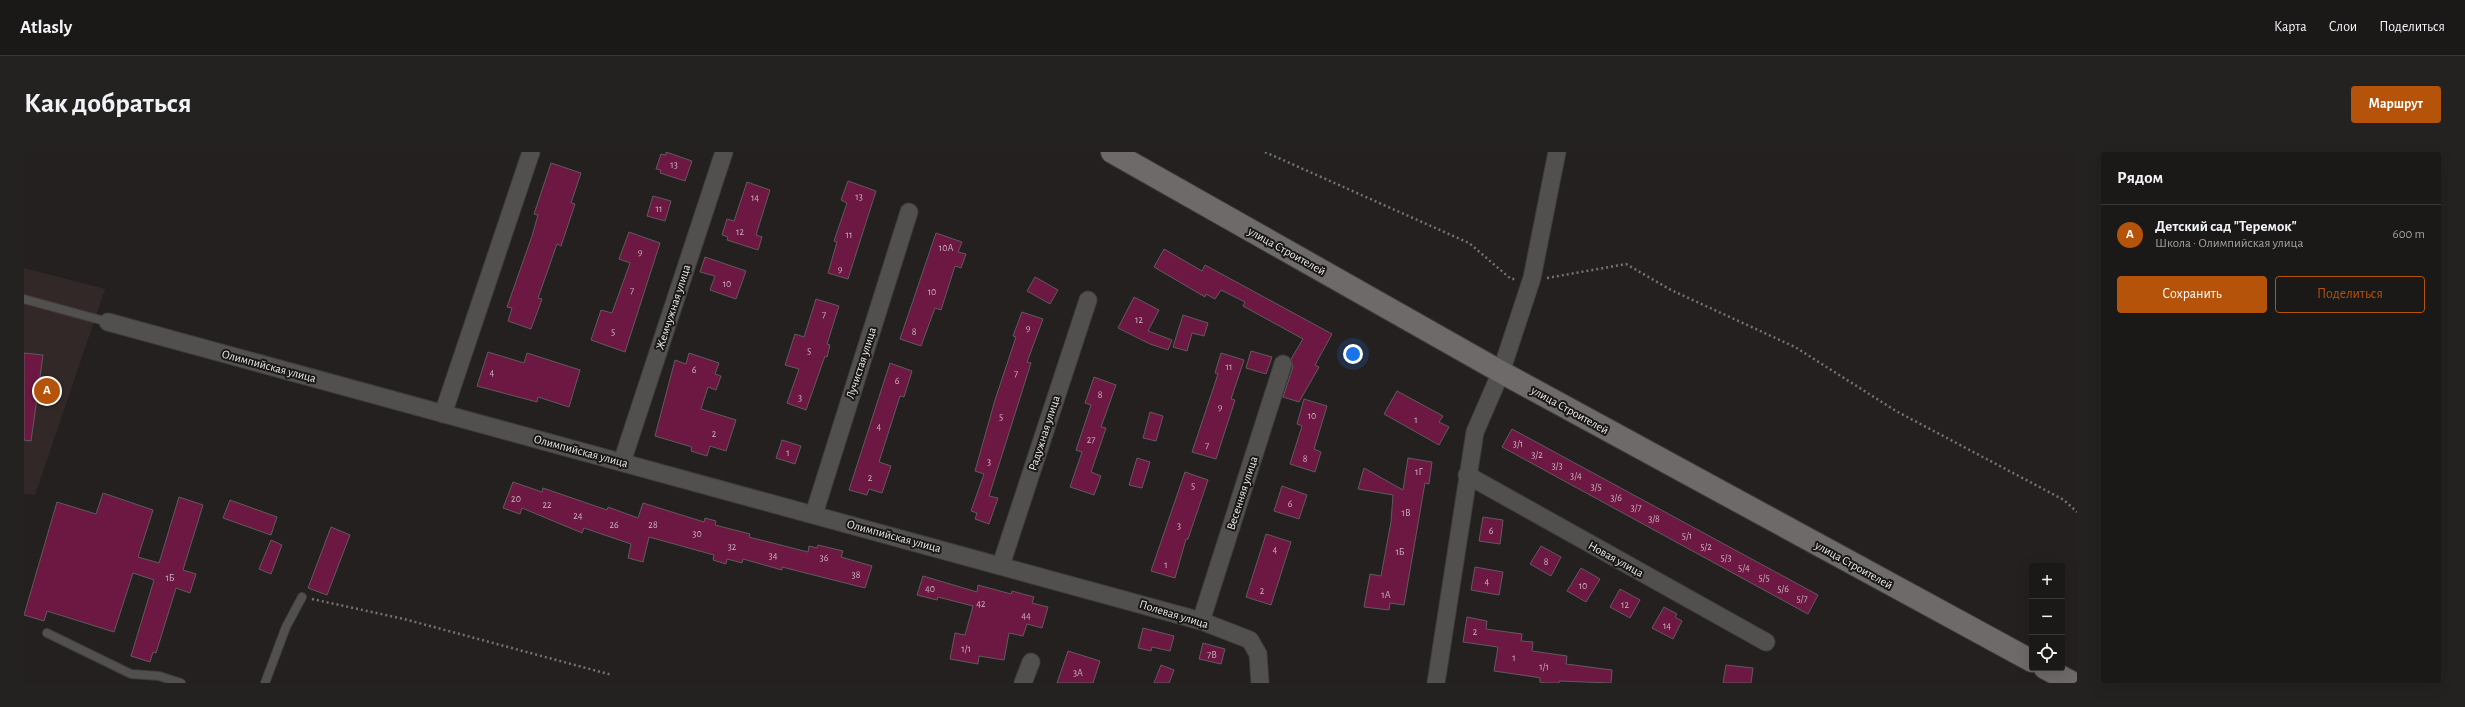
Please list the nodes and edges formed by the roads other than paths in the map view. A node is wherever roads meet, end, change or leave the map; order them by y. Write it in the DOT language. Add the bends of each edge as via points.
graph roads {
  1 [pos="531,152"];
  2 [pos="724,152"];
  3 [pos="1112,152"];
  4 [pos="1557,152"];
  5 [pos="909,212"];
  6 [pos="24,299"];
  7 [pos="1088,300"];
  8 [pos="108,322"];
  9 [pos="1283,364"];
  10 [pos="1501,372"];
  11 [pos="443,414"];
  12 [pos="622,462"];
  13 [pos="1467,475"];
  14 [pos="814,514"];
  15 [pos="1001,565"];
  16 [pos="1054,580"];
  17 [pos="302,597"];
  18 [pos="1201,621"];
  19 [pos="47,633"];
  20 [pos="1766,642"];
  21 [pos="2029,659"];
  22 [pos="1031,662"];
  23 [pos="2051,671"];
  24 [pos="181,683"];
  25 [pos="266,683"];
  26 [pos="1023,683"];
  27 [pos="1260,683"];
  28 [pos="1436,683"];
  29 [pos="2073,683"];
  1 -- 11 [label="street"];
  2 -- 12 [label="street, Жемчужная улица"];
  3 -- 10 [label="main road, улица Строителей"];
  4 -- 10 [label="street" via="1532,278"];
  5 -- 14 [label="street, Лучистая улица"];
  6 -- 8 [label="lane"];
  7 -- 15 [label="street, Радужная улица"];
  8 -- 11 [label="street, Олимпийская улица"];
  9 -- 18 [label="street, Весенняя улица"];
  10 -- 13 [label="street" via="1475,432"];
  10 -- 21 [label="main road, улица Строителей"];
  11 -- 12 [label="street, Олимпийская улица"];
  12 -- 14 [label="street, Олимпийская улица"];
  13 -- 20 [label="street, Новая улица"];
  13 -- 28 [label="street"];
  14 -- 15 [label="street, Олимпийская улица"];
  15 -- 16 [label="street, Олимпийская улица"];
  16 -- 18 [label="street, Полевая улица"];
  17 -- 25 [label="lane" via="286,627"];
  18 -- 27 [label="street, Полевая улица" via="1250,640 1258,654"];
  19 -- 24 [label="lane" via="131,674 159,676"];
  22 -- 26 [label="street"];
  23 -- 29 [label="main road"];
}
